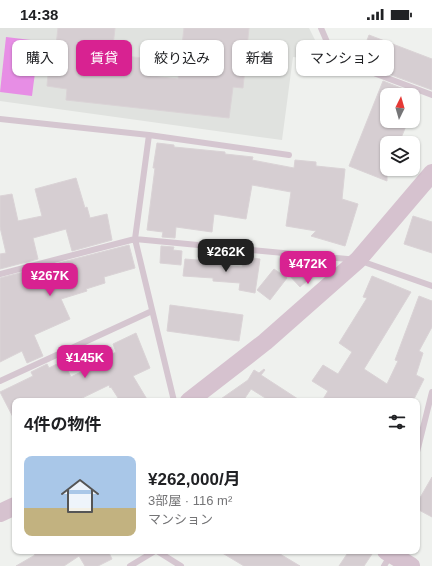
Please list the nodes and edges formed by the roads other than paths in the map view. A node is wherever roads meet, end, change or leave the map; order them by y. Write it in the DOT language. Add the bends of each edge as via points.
graph roads {
  1 [pos="321,28"];
  2 [pos="432,95"];
  3 [pos="0,119"];
  4 [pos="149,135"];
  5 [pos="290,155"];
  6 [pos="432,173"];
  7 [pos="135,239"];
  8 [pos="358,260"];
  9 [pos="0,274"];
  10 [pos="432,286"];
  11 [pos="152,311"];
  12 [pos="0,381"];
  13 [pos="432,392"];
  14 [pos="173,398"];
  15 [pos="192,398"];
  16 [pos="420,440"];
  17 [pos="12,507"];
  18 [pos="0,513"];
  19 [pos="151,554"];
  20 [pos="161,554"];
  21 [pos="388,556"];
  22 [pos="130,566"];
  23 [pos="180,566"];
  24 [pos="411,566"];
  1 -- 2 [label="lane" via="334,58"];
  3 -- 4 [label="lane"];
  4 -- 5 [label="lane"];
  4 -- 7 [label="lane"];
  6 -- 8 [label="street"];
  7 -- 8 [label="lane"];
  7 -- 9 [label="lane"];
  7 -- 11 [label="lane"];
  8 -- 10 [label="lane"];
  8 -- 15 [label="street" via="265,342"];
  11 -- 12 [label="lane"];
  11 -- 14 [label="lane"];
  13 -- 16 [label="lane"];
  17 -- 18 [label="street"];
  19 -- 22 [label="lane"];
  20 -- 23 [label="lane"];
  21 -- 24 [label="street"];
}
